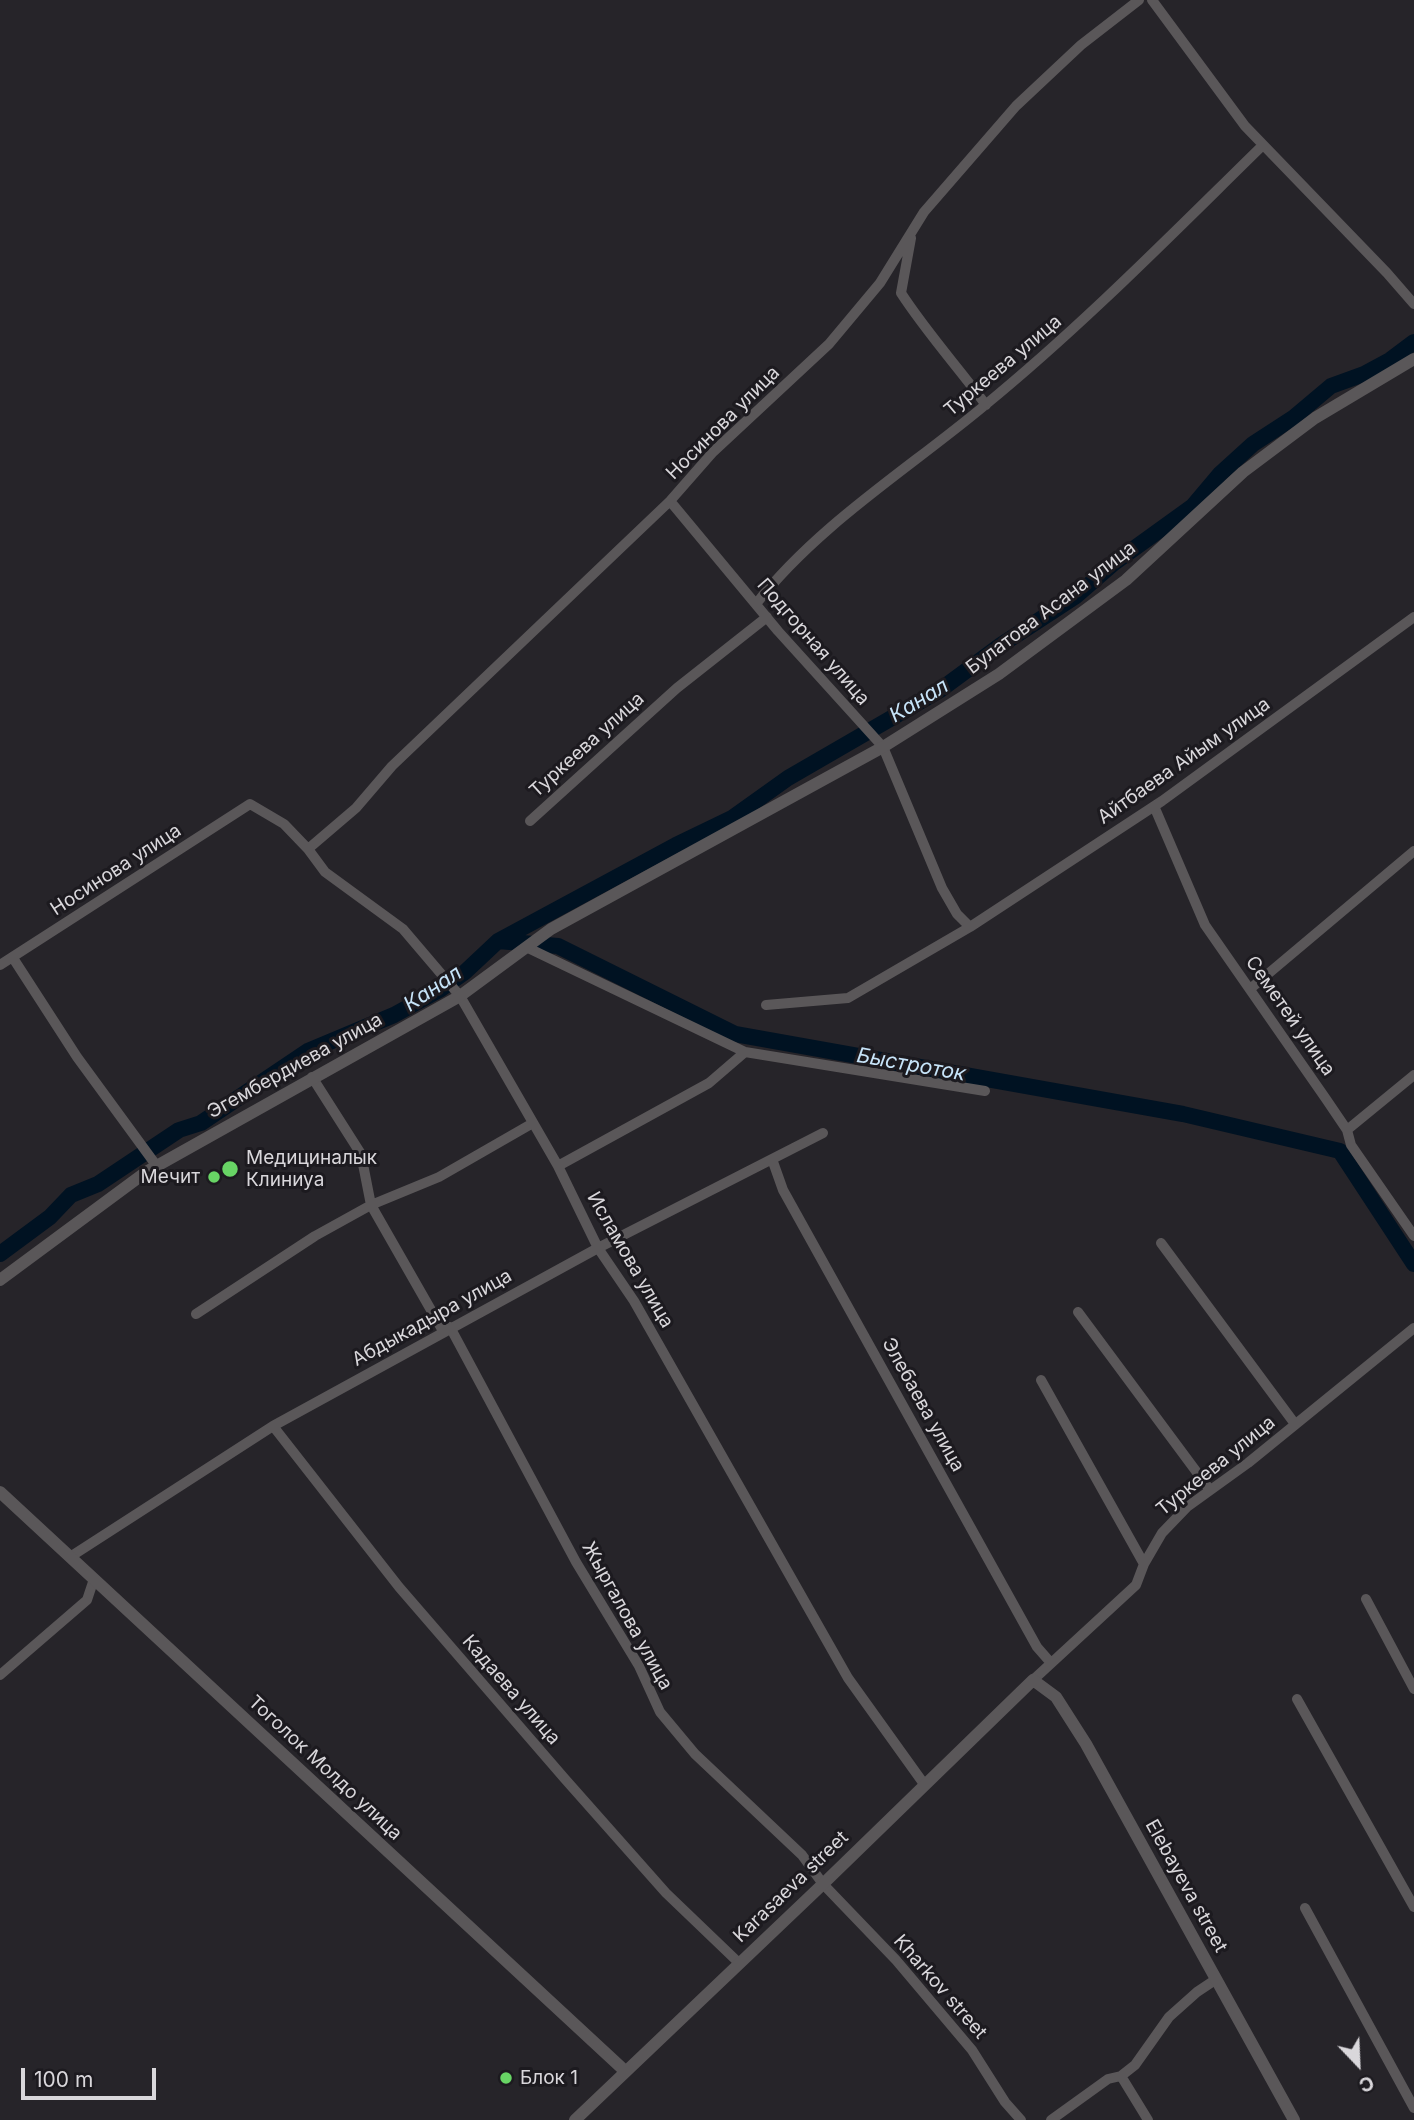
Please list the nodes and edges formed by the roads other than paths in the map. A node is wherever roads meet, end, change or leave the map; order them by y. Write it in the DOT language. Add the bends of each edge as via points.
graph roads {
  1 [pos="1139,0"];
  2 [pos="1152,0"];
  3 [pos="1263,145"];
  4 [pos="911,232"];
  5 [pos="1414,304"];
  6 [pos="1414,359"];
  7 [pos="986,405"];
  8 [pos="670,501"];
  9 [pos="756,604"];
  10 [pos="767,617"];
  11 [pos="1414,617"];
  12 [pos="883,747"];
  13 [pos="250,804"];
  14 [pos="1154,806"];
  15 [pos="530,821"];
  16 [pos="725,835"];
  17 [pos="308,849"];
  18 [pos="1414,851"];
  19 [pos="970,927"];
  20 [pos="526,947"];
  21 [pos="13,958"];
  22 [pos="0,965"];
  23 [pos="1250,989"];
  24 [pos="460,996"];
  25 [pos="766,1005"];
  26 [pos="745,1052"];
  27 [pos="1414,1075"];
  28 [pos="312,1077"];
  29 [pos="985,1091"];
  30 [pos="533,1123"];
  31 [pos="1346,1130"];
  32 [pos="823,1133"];
  33 [pos="772,1159"];
  34 [pos="156,1166"];
  35 [pos="558,1166"];
  36 [pos="371,1205"];
  37 [pos="1414,1236"];
  38 [pos="1161,1243"];
  39 [pos="598,1248"];
  40 [pos="0,1280"];
  41 [pos="1078,1312"];
  42 [pos="196,1314"];
  43 [pos="1414,1328"];
  44 [pos="447,1329"];
  45 [pos="1041,1380"];
  46 [pos="1294,1424"];
  47 [pos="273,1426"];
  48 [pos="1210,1490"];
  49 [pos="0,1492"];
  50 [pos="70,1557"];
  51 [pos="1143,1564"];
  52 [pos="94,1579"];
  53 [pos="1366,1599"];
  54 [pos="1051,1664"];
  55 [pos="0,1675"];
  56 [pos="1033,1680"];
  57 [pos="1414,1689"];
  58 [pos="1297,1699"];
  59 [pos="924,1784"];
  60 [pos="823,1884"];
  61 [pos="1414,1907"];
  62 [pos="1305,1908"];
  63 [pos="739,1964"];
  64 [pos="1216,1980"];
  65 [pos="625,2071"];
  66 [pos="1121,2076"];
  67 [pos="1414,2108"];
  68 [pos="575,2120"];
  69 [pos="1021,2120"];
  70 [pos="1051,2120"];
  71 [pos="1148,2120"];
  72 [pos="1294,2120"];
  1 -- 4 [label="street, Носинова улица" via="1081,45 1016,106"];
  2 -- 3 [label="street"];
  3 -- 5 [label="street"];
  3 -- 7 [label="street, Туркеева улица" via="1067,336"];
  4 -- 7 [label="street" via="901,293"];
  4 -- 8 [label="street, Носинова улица" via="880,283 829,344 713,452"];
  6 -- 12 [label="street, Булатова Асана улица" via="1315,418 1243,472 1126,580 999,674"];
  7 -- 9 [label="street, Туркеева улица" via="799,555"];
  8 -- 9 [label="street, Подгорная улица"];
  8 -- 17 [label="street, Носинова улица" via="392,766 356,808"];
  9 -- 10 [label="street, Подгорная улица"];
  10 -- 12 [label="street, Подгорная улица"];
  10 -- 15 [label="street, Туркеева улица" via="677,688"];
  11 -- 14 [label="street, Айтбаева Айым улица"];
  12 -- 16 [label="street, Булатова Асана улица"];
  12 -- 19 [label="street, Подгорная улица" via="942,888"];
  13 -- 17 [label="street, Исламова улица" via="284,824"];
  13 -- 21 [label="street, Носинова улица"];
  14 -- 19 [label="street, Айтбаева Айым улица"];
  14 -- 23 [label="street, Семетей улица" via="1205,925"];
  16 -- 20 [label="street, Эгембердиева улица"];
  17 -- 24 [label="street, Исламова улица" via="325,872 403,929"];
  18 -- 23 [label="street"];
  19 -- 25 [label="street, Айтбаева Айым улица" via="848,998"];
  20 -- 24 [label="street, Эгембердиева улица"];
  20 -- 26 [label="street"];
  21 -- 22 [label="street, Носинова улица"];
  21 -- 34 [label="street" via="77,1058"];
  23 -- 31 [label="street, Семетей улица"];
  24 -- 28 [label="street, Эгембердиева улица"];
  24 -- 30 [label="street, Исламова улица"];
  26 -- 29 [label="street"];
  26 -- 35 [label="street" via="709,1083"];
  27 -- 31 [label="street"];
  28 -- 34 [label="street, Эгембердиева улица"];
  28 -- 36 [label="street, Жыргалова улица" via="361,1154"];
  30 -- 35 [label="street, Исламова улица"];
  30 -- 36 [label="street" via="439,1177"];
  31 -- 37 [label="street, Семетей улица" via="1351,1145"];
  32 -- 33 [label="street, Абдыкадыра улица"];
  33 -- 39 [label="street, Абдыкадыра улица"];
  33 -- 54 [label="street, Элебаева улица" via="783,1190 1017,1613"];
  34 -- 40 [label="street, Эгембердиева улица"];
  35 -- 39 [label="street, Исламова улица"];
  36 -- 42 [label="street"];
  36 -- 44 [label="street, Жыргалова улица"];
  38 -- 46 [label="street"];
  39 -- 44 [label="street, Абдыкадыра улица"];
  39 -- 59 [label="street, Исламова улица" via="634,1301 848,1678"];
  41 -- 48 [label="street"];
  43 -- 46 [label="street, Туркеева улица"];
  44 -- 47 [label="street, Абдыкадыра улица"];
  44 -- 60 [label="street, Жыргалова улица" via="576,1562 639,1665 660,1712 695,1754 802,1855"];
  45 -- 51 [label="street"];
  46 -- 48 [label="street, Туркеева улица"];
  47 -- 50 [label="street, Абдыкадыра улица"];
  47 -- 63 [label="street, Кадаева улица" via="399,1587 565,1779 666,1893"];
  48 -- 51 [label="street, Туркеева улица" via="1161,1533"];
  49 -- 50 [label="street, Тоголок Молдо улица"];
  50 -- 52 [label="street, Тоголок Молдо улица"];
  51 -- 54 [label="street, Туркеева улица" via="1136,1585"];
  52 -- 55 [label="street" via="87,1601"];
  52 -- 65 [label="street, Тоголок Молдо улица"];
  53 -- 57 [label="street"];
  54 -- 56 [label="street, Туркеева улица"];
  56 -- 59 [label="street, Karasaeva street"];
  56 -- 64 [label="street, Elebayeva street" via="1056,1697 1086,1744"];
  58 -- 61 [label="street"];
  59 -- 60 [label="street, Karasaeva street"];
  60 -- 63 [label="street, Karasaeva street"];
  60 -- 69 [label="street, Kharkov street" via="938,2008"];
  62 -- 67 [label="street"];
  63 -- 65 [label="street, Karasaeva street"];
  64 -- 66 [label="street" via="1169,2017 1135,2065"];
  64 -- 72 [label="street, Elebayeva street"];
  65 -- 68 [label="street, Karasaeva street"];
  66 -- 70 [label="street" via="1108,2079"];
  66 -- 71 [label="street"];
}
